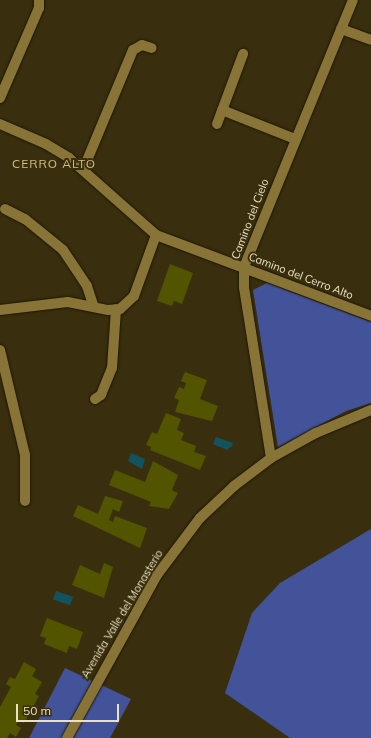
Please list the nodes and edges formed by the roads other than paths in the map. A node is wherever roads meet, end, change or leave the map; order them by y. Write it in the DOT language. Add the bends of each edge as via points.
graph roads {
  1 [pos="38,0"];
  2 [pos="353,0"];
  3 [pos="341,29"];
  4 [pos="371,40"];
  5 [pos="152,48"];
  6 [pos="243,54"];
  7 [pos="0,98"];
  8 [pos="222,110"];
  9 [pos="0,124"];
  10 [pos="217,124"];
  11 [pos="295,139"];
  12 [pos="83,170"];
  13 [pos="5,209"];
  14 [pos="156,235"];
  15 [pos="244,267"];
  16 [pos="94,307"];
  17 [pos="116,309"];
  18 [pos="0,310"];
  19 [pos="371,316"];
  20 [pos="0,350"];
  21 [pos="95,399"];
  22 [pos="371,410"];
  23 [pos="271,458"];
  24 [pos="25,501"];
  25 [pos="67,738"];
  1 -- 7 [label="street" via="39,8"];
  2 -- 3 [label="street, Camino del Cielo"];
  3 -- 4 [label="street"];
  3 -- 11 [label="street, Camino del Cielo"];
  5 -- 12 [label="street" via="142,45 133,50"];
  6 -- 8 [label="street"];
  8 -- 10 [label="street"];
  8 -- 11 [label="street"];
  9 -- 12 [label="street, Camino del Cerro Alto" via="46,144"];
  11 -- 15 [label="street, Camino del Cielo"];
  12 -- 14 [label="street, Camino del Cerro Alto"];
  13 -- 16 [label="street" via="25,218 63,250 87,286"];
  14 -- 15 [label="street, Camino del Cerro Alto"];
  14 -- 17 [label="street" via="134,296"];
  15 -- 19 [label="street, Camino del Cerro Alto"];
  15 -- 23 [label="street, Camino del Cielo" via="244,287"];
  16 -- 17 [label="street"];
  16 -- 18 [label="street" via="68,302"];
  17 -- 21 [label="street" via="112,368 104,388"];
  20 -- 24 [label="street" via="25,455"];
  22 -- 23 [label="street, Avenida Valle del Monasterio" via="321,431"];
  23 -- 25 [label="street, Avenida Valle del Monasterio" via="217,502 170,556"];
}
